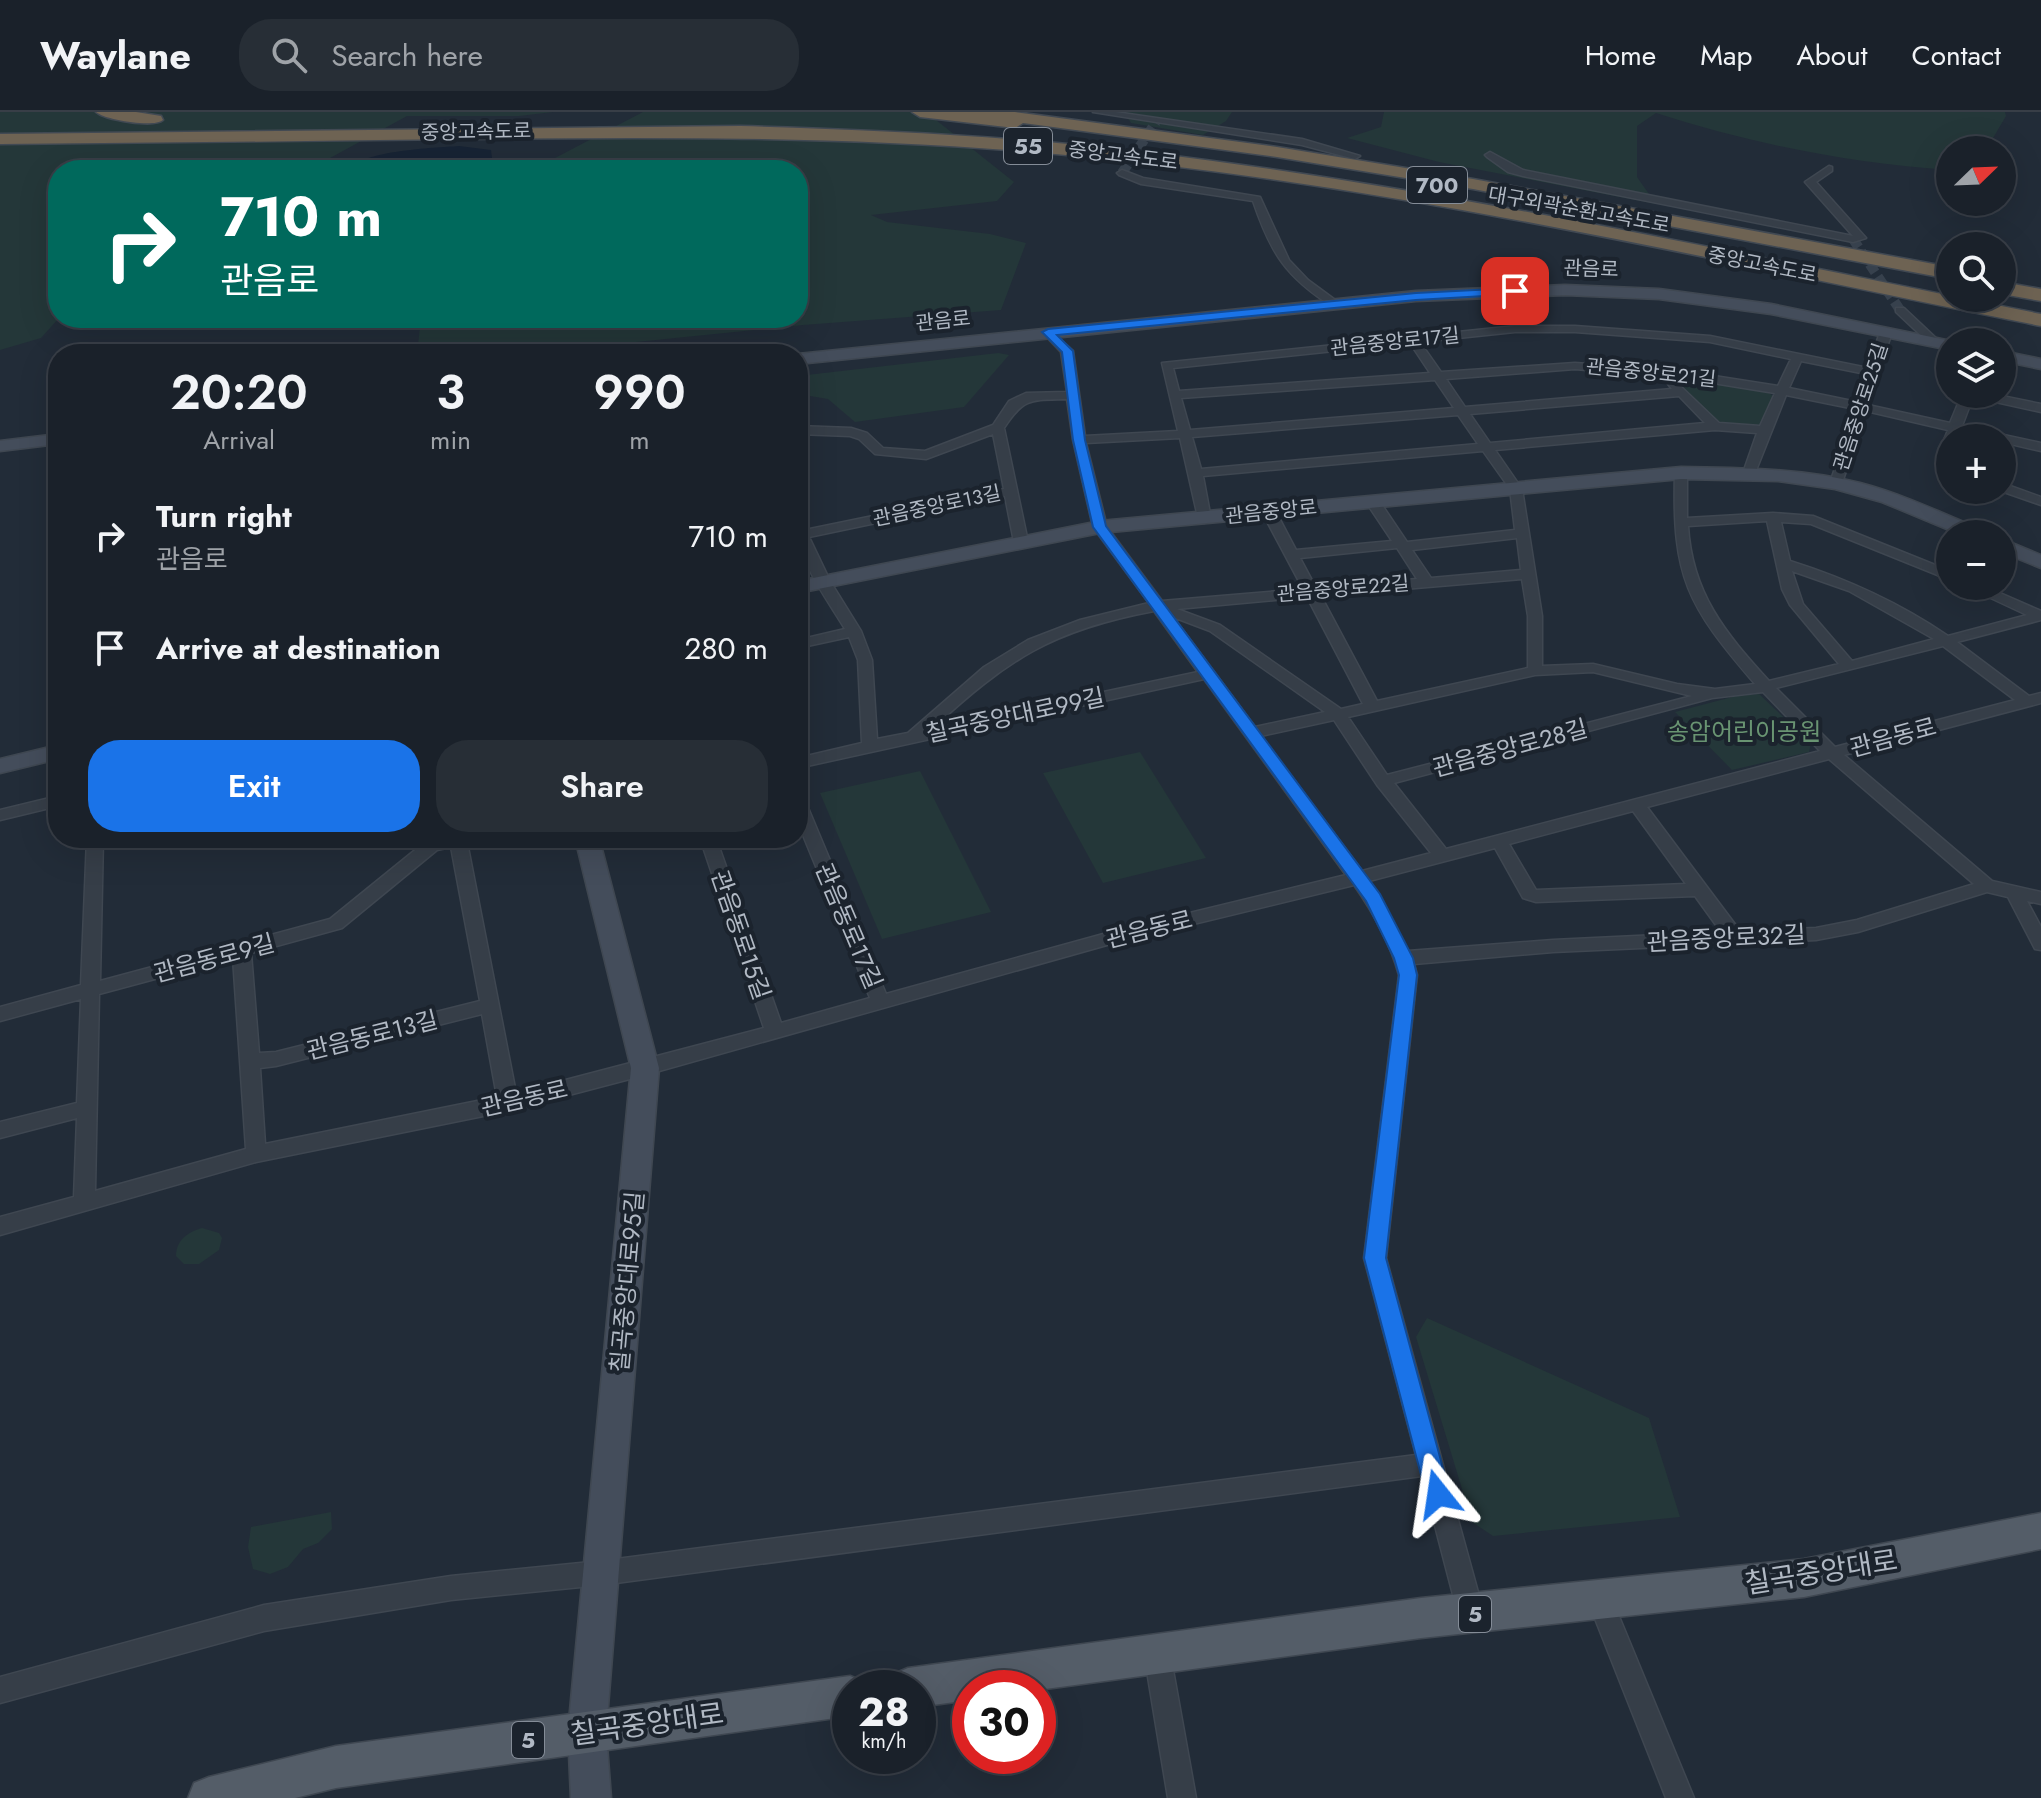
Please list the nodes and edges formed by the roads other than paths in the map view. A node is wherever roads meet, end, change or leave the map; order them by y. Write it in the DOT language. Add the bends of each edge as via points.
graph roads {
  1 [pos="104,112"];
  2 [pos="920,112"];
  3 [pos="977,112"];
  4 [pos="1097,112"];
  5 [pos="1144,112"];
  6 [pos="1156,122"];
  7 [pos="335,128"];
  8 [pos="0,138"];
  9 [pos="1490,155"];
  10 [pos="1355,156"];
  11 [pos="1829,169"];
  12 [pos="1122,173"];
  13 [pos="1936,273"];
  14 [pos="1936,274"];
  15 [pos="2016,288"];
  16 [pos="1936,292"];
  17 [pos="2041,292"];
  18 [pos="1337,305"];
  19 [pos="2016,307"];
  20 [pos="1900,310"];
  21 [pos="2041,312"];
  22 [pos="2041,320"];
  23 [pos="1048,332"];
  24 [pos="1886,332"];
  25 [pos="1936,339"];
  26 [pos="1413,340"];
  27 [pos="1936,343"];
  28 [pos="1798,356"];
  29 [pos="808,358"];
  30 [pos="2016,359"];
  31 [pos="2041,364"];
  32 [pos="1661,371"];
  33 [pos="1871,372"];
  34 [pos="1440,376"];
  35 [pos="1781,391"];
  36 [pos="1682,392"];
  37 [pos="1073,395"];
  38 [pos="1174,395"];
  39 [pos="2016,403"];
  40 [pos="1860,408"];
  41 [pos="2041,408"];
  42 [pos="1463,410"];
  43 [pos="1936,424"];
  44 [pos="1715,426"];
  45 [pos="998,428"];
  46 [pos="808,430"];
  47 [pos="1764,430"];
  48 [pos="1185,434"];
  49 [pos="48,440"];
  50 [pos="1079,440"];
  51 [pos="2016,441"];
  52 [pos="0,446"];
  53 [pos="1488,447"];
  54 [pos="2041,447"];
  55 [pos="1196,473"];
  56 [pos="1681,473"];
  57 [pos="1749,473"];
  58 [pos="1836,483"];
  59 [pos="1516,489"];
  60 [pos="1011,491"];
  61 [pos="2016,492"];
  62 [pos="2041,501"];
  63 [pos="1373,502"];
  64 [pos="1269,512"];
  65 [pos="1773,517"];
  66 [pos="1204,519"];
  67 [pos="1941,520"];
  68 [pos="1681,522"];
  69 [pos="1100,527"];
  70 [pos="808,531"];
  71 [pos="1523,533"];
  72 [pos="1021,542"];
  73 [pos="1402,546"];
  74 [pos="808,551"];
  75 [pos="2016,551"];
  76 [pos="1292,555"];
  77 [pos="2041,562"];
  78 [pos="1784,564"];
  79 [pos="1936,570"];
  80 [pos="1529,574"];
  81 [pos="823,581"];
  82 [pos="1426,582"];
  83 [pos="808,585"];
  84 [pos="1311,591"];
  85 [pos="2004,600"];
  86 [pos="1157,606"];
  87 [pos="2041,616"];
  88 [pos="854,631"];
  89 [pos="1949,641"];
  90 [pos="808,642"];
  91 [pos="1849,666"];
  92 [pos="1535,671"];
  93 [pos="1208,674"];
  94 [pos="1763,687"];
  95 [pos="1715,694"];
  96 [pos="2034,700"];
  97 [pos="1372,706"];
  98 [pos="1338,714"];
  99 [pos="1252,733"];
  100 [pos="912,738"];
  101 [pos="870,746"];
  102 [pos="1834,753"];
  103 [pos="48,754"];
  104 [pos="808,761"];
  105 [pos="0,766"];
  106 [pos="1383,781"];
  107 [pos="48,803"];
  108 [pos="1636,804"];
  109 [pos="0,815"];
  110 [pos="808,827"];
  111 [pos="1499,840"];
  112 [pos="100,848"];
  113 [pos="429,848"];
  114 [pos="462,848"];
  115 [pos="590,848"];
  116 [pos="711,848"];
  117 [pos="1442,855"];
  118 [pos="1358,878"];
  119 [pos="1987,886"];
  120 [pos="1699,890"];
  121 [pos="2015,894"];
  122 [pos="2041,898"];
  123 [pos="1736,939"];
  124 [pos="2041,944"];
  125 [pos="242,951"];
  126 [pos="1403,958"];
  127 [pos="90,991"];
  128 [pos="881,1003"];
  129 [pos="491,1005"];
  130 [pos="0,1014"];
  131 [pos="775,1032"];
  132 [pos="251,1061"];
  133 [pos="645,1068"];
  134 [pos="508,1103"];
  135 [pos="87,1108"];
  136 [pos="0,1130"];
  137 [pos="256,1154"];
  138 [pos="84,1201"];
  139 [pos="0,1226"];
  140 [pos="1430,1464"];
  141 [pos="2041,1531"];
  142 [pos="601,1573"];
  143 [pos="1600,1601"];
  144 [pos="1471,1614"];
  145 [pos="1157,1653"];
  146 [pos="936,1684"];
  147 [pos="0,1690"];
  148 [pos="832,1698"];
  149 [pos="587,1732"];
  150 [pos="209,1798"];
  151 [pos="591,1798"];
  152 [pos="1182,1798"];
  153 [pos="1680,1798"];
  1 -- 7 [label="highway" via="188,124"];
  2 -- 14 [label="highway, 대구외곽순환고속도로 / 700" via="1406,180"];
  3 -- 13 [label="highway, 대구외곽순환고속도로 / 700" via="1431,177"];
  4 -- 6 [label="street"];
  5 -- 6 [label="street"];
  6 -- 10 [label="street" via="1302,142"];
  7 -- 8 [label="highway, 중앙고속도로 / 55"];
  7 -- 16 [label="highway, 중앙고속도로 / 55" via="741,126 1041,141 1362,183"];
  8 -- 22 [label="highway, 중앙고속도로 / 55" via="740,131 1018,145 1342,186"];
  9 -- 11 [label="street" via="1523,173 1861,238 1810,182"];
  12 -- 18 [label="street" via="1141,181 1257,199 1285,266"];
  15 -- 17 [label="highway"];
  18 -- 23 [label="main road, 관음로"];
  18 -- 24 [label="main road, 관음로" via="1550,290 1659,294"];
  19 -- 21 [label="highway"];
  20 -- 25 [label="street"];
  23 -- 29 [label="main road, 관음로"];
  23 -- 37 [label="street" via="1067,351"];
  24 -- 27 [label="main road, 관음로"];
  24 -- 33 [label="street, 관음중앙로25길"];
  26 -- 28 [label="street, 관음중앙로17길" via="1515,329 1575,329 1710,339"];
  26 -- 34 [label="street"];
  26 -- 38 [label="street, 관음중앙로17길" via="1166,365"];
  28 -- 33 [label="street, 관음중앙로17길"];
  28 -- 35 [label="street"];
  30 -- 31 [label="main road"];
  32 -- 34 [label="street, 관음중앙로21길" via="1575,366"];
  32 -- 35 [label="street, 관음중앙로21길"];
  32 -- 36 [label="street"];
  33 -- 40 [label="street, 관음중앙로25길"];
  34 -- 38 [label="street, 관음중앙로17길"];
  34 -- 42 [label="street"];
  35 -- 40 [label="street, 관음중앙로21길"];
  35 -- 47 [label="street"];
  36 -- 42 [label="street, 관음중앙로21길"];
  36 -- 44 [label="street"];
  37 -- 45 [label="street" via="1030,396 1013,404"];
  37 -- 50 [label="street"];
  38 -- 48 [label="street, 관음중앙로17길"];
  39 -- 41 [label="street"];
  40 -- 43 [label="street, 관음중앙로21길"];
  40 -- 58 [label="street, 관음중앙로25길"];
  42 -- 48 [label="street"];
  42 -- 53 [label="street"];
  44 -- 47 [label="street, 관음중앙로21길"];
  44 -- 53 [label="street, 관음중앙로21길"];
  45 -- 46 [label="street" via="926,455 879,451 851,432"];
  45 -- 60 [label="street, 관음중앙로13길"];
  47 -- 57 [label="street"];
  48 -- 50 [label="street"];
  48 -- 55 [label="street, 관음중앙로17길"];
  49 -- 52 [label="main road"];
  50 -- 69 [label="street"];
  51 -- 54 [label="street, 관음중앙로21길"];
  53 -- 55 [label="street"];
  53 -- 59 [label="street"];
  55 -- 66 [label="street, 관음중앙로17길"];
  56 -- 57 [label="main road, 관음중앙로"];
  56 -- 59 [label="main road, 관음중앙로"];
  56 -- 68 [label="street"];
  57 -- 58 [label="main road, 관음중앙로"];
  58 -- 67 [label="main road, 관음중앙로"];
  59 -- 63 [label="main road, 관음중앙로"];
  59 -- 71 [label="street"];
  60 -- 70 [label="street, 관음중앙로13길"];
  60 -- 72 [label="street"];
  61 -- 62 [label="street"];
  63 -- 64 [label="main road, 관음중앙로"];
  63 -- 73 [label="street"];
  64 -- 66 [label="main road, 관음중앙로"];
  64 -- 76 [label="street, 관음중앙로22길"];
  65 -- 68 [label="street"];
  65 -- 78 [label="street"];
  65 -- 79 [label="street" via="1813,520"];
  66 -- 69 [label="main road, 관음중앙로"];
  68 -- 94 [label="street" via="1696,595"];
  69 -- 72 [label="main road, 관음중앙로"];
  69 -- 86 [label="street"];
  71 -- 73 [label="street"];
  71 -- 80 [label="street"];
  72 -- 81 [label="main road, 관음중앙로"];
  73 -- 76 [label="street"];
  73 -- 82 [label="street"];
  74 -- 81 [label="street, 관음중앙로13길"];
  75 -- 77 [label="main road"];
  76 -- 84 [label="street, 관음중앙로22길"];
  78 -- 89 [label="street" via="1830,577 1912,616"];
  78 -- 91 [label="street" via="1797,605"];
  80 -- 82 [label="street, 관음중앙로22길"];
  80 -- 92 [label="street"];
  81 -- 83 [label="main road, 관음중앙로"];
  81 -- 88 [label="street"];
  82 -- 84 [label="street, 관음중앙로22길"];
  84 -- 86 [label="street, 관음중앙로22길"];
  84 -- 97 [label="street"];
  85 -- 87 [label="street, 관음중앙로28길"];
  86 -- 93 [label="street"];
  86 -- 98 [label="street" via="1215,628"];
  86 -- 100 [label="street, 칠곡중앙대로99길" via="1098,617 1017,652"];
  87 -- 89 [label="street, 관음중앙로28길"];
  88 -- 90 [label="street"];
  88 -- 101 [label="street" via="865,660"];
  89 -- 91 [label="street, 관음중앙로28길"];
  89 -- 96 [label="street"];
  91 -- 94 [label="street, 관음중앙로28길"];
  92 -- 95 [label="street, 관음중앙로28길" via="1593,668"];
  92 -- 97 [label="street, 관음중앙로28길"];
  93 -- 99 [label="street"];
  93 -- 100 [label="street, 칠곡중앙대로99길"];
  94 -- 95 [label="street, 관음중앙로28길"];
  94 -- 102 [label="street"];
  95 -- 106 [label="street, 관음중앙로28길"];
  96 -- 102 [label="street, 관음동로"];
  97 -- 98 [label="street, 관음중앙로28길"];
  98 -- 99 [label="street, 관음중앙로28길"];
  98 -- 106 [label="street"];
  99 -- 118 [label="street"];
  100 -- 101 [label="street"];
  101 -- 104 [label="street"];
  102 -- 108 [label="street, 관음동로"];
  102 -- 119 [label="street"];
  103 -- 105 [label="main road"];
  106 -- 117 [label="street"];
  107 -- 109 [label="street"];
  108 -- 111 [label="street, 관음동로"];
  108 -- 120 [label="street"];
  110 -- 128 [label="street, 관음동로17길"];
  111 -- 117 [label="street, 관음동로"];
  111 -- 120 [label="street" via="1529,894 1536,896"];
  112 -- 127 [label="street"];
  113 -- 125 [label="street, 관음동로9길" via="336,924"];
  114 -- 129 [label="street"];
  115 -- 133 [label="main road, 칠곡중앙대로95길"];
  116 -- 131 [label="street, 관음동로15길"];
  117 -- 118 [label="street, 관음동로"];
  118 -- 126 [label="street"];
  118 -- 128 [label="street, 관음동로" via="1107,939"];
  119 -- 121 [label="street"];
  119 -- 123 [label="street, 관음중앙로32길" via="1858,926"];
  120 -- 123 [label="street"];
  121 -- 122 [label="street"];
  121 -- 124 [label="street"];
  123 -- 126 [label="street, 관음중앙로32길"];
  125 -- 127 [label="street, 관음동로9길"];
  125 -- 132 [label="street"];
  126 -- 140 [label="street" via="1408,975 1375,1258"];
  127 -- 130 [label="street, 관음동로9길"];
  127 -- 135 [label="street"];
  128 -- 131 [label="street, 관음동로"];
  129 -- 132 [label="street, 관음동로13길"];
  129 -- 134 [label="street"];
  131 -- 133 [label="street, 관음동로"];
  132 -- 137 [label="street"];
  133 -- 134 [label="street, 관음동로"];
  133 -- 142 [label="main road, 칠곡중앙대로95길"];
  134 -- 137 [label="street, 관음동로"];
  135 -- 136 [label="street"];
  135 -- 138 [label="street"];
  137 -- 138 [label="street, 관음동로"];
  138 -- 139 [label="street, 관음동로"];
  140 -- 142 [label="street"];
  140 -- 144 [label="street"];
  141 -- 143 [label="main road, 칠곡중앙대로 / 5" via="1804,1578"];
  142 -- 147 [label="street" via="451,1588 264,1618"];
  142 -- 149 [label="main road, 칠곡중앙대로95길"];
  143 -- 144 [label="main road, 칠곡중앙대로 / 5"];
  143 -- 153 [label="street"];
  144 -- 145 [label="main road, 칠곡중앙대로 / 5"];
  145 -- 146 [label="main road, 칠곡중앙대로 / 5"];
  145 -- 152 [label="street"];
  148 -- 149 [label="main road, 칠곡중앙대로 / 5"];
  149 -- 150 [label="main road, 칠곡중앙대로 / 5" via="336,1767"];
  149 -- 151 [label="main road, 칠곡중앙대로95길"];
}
